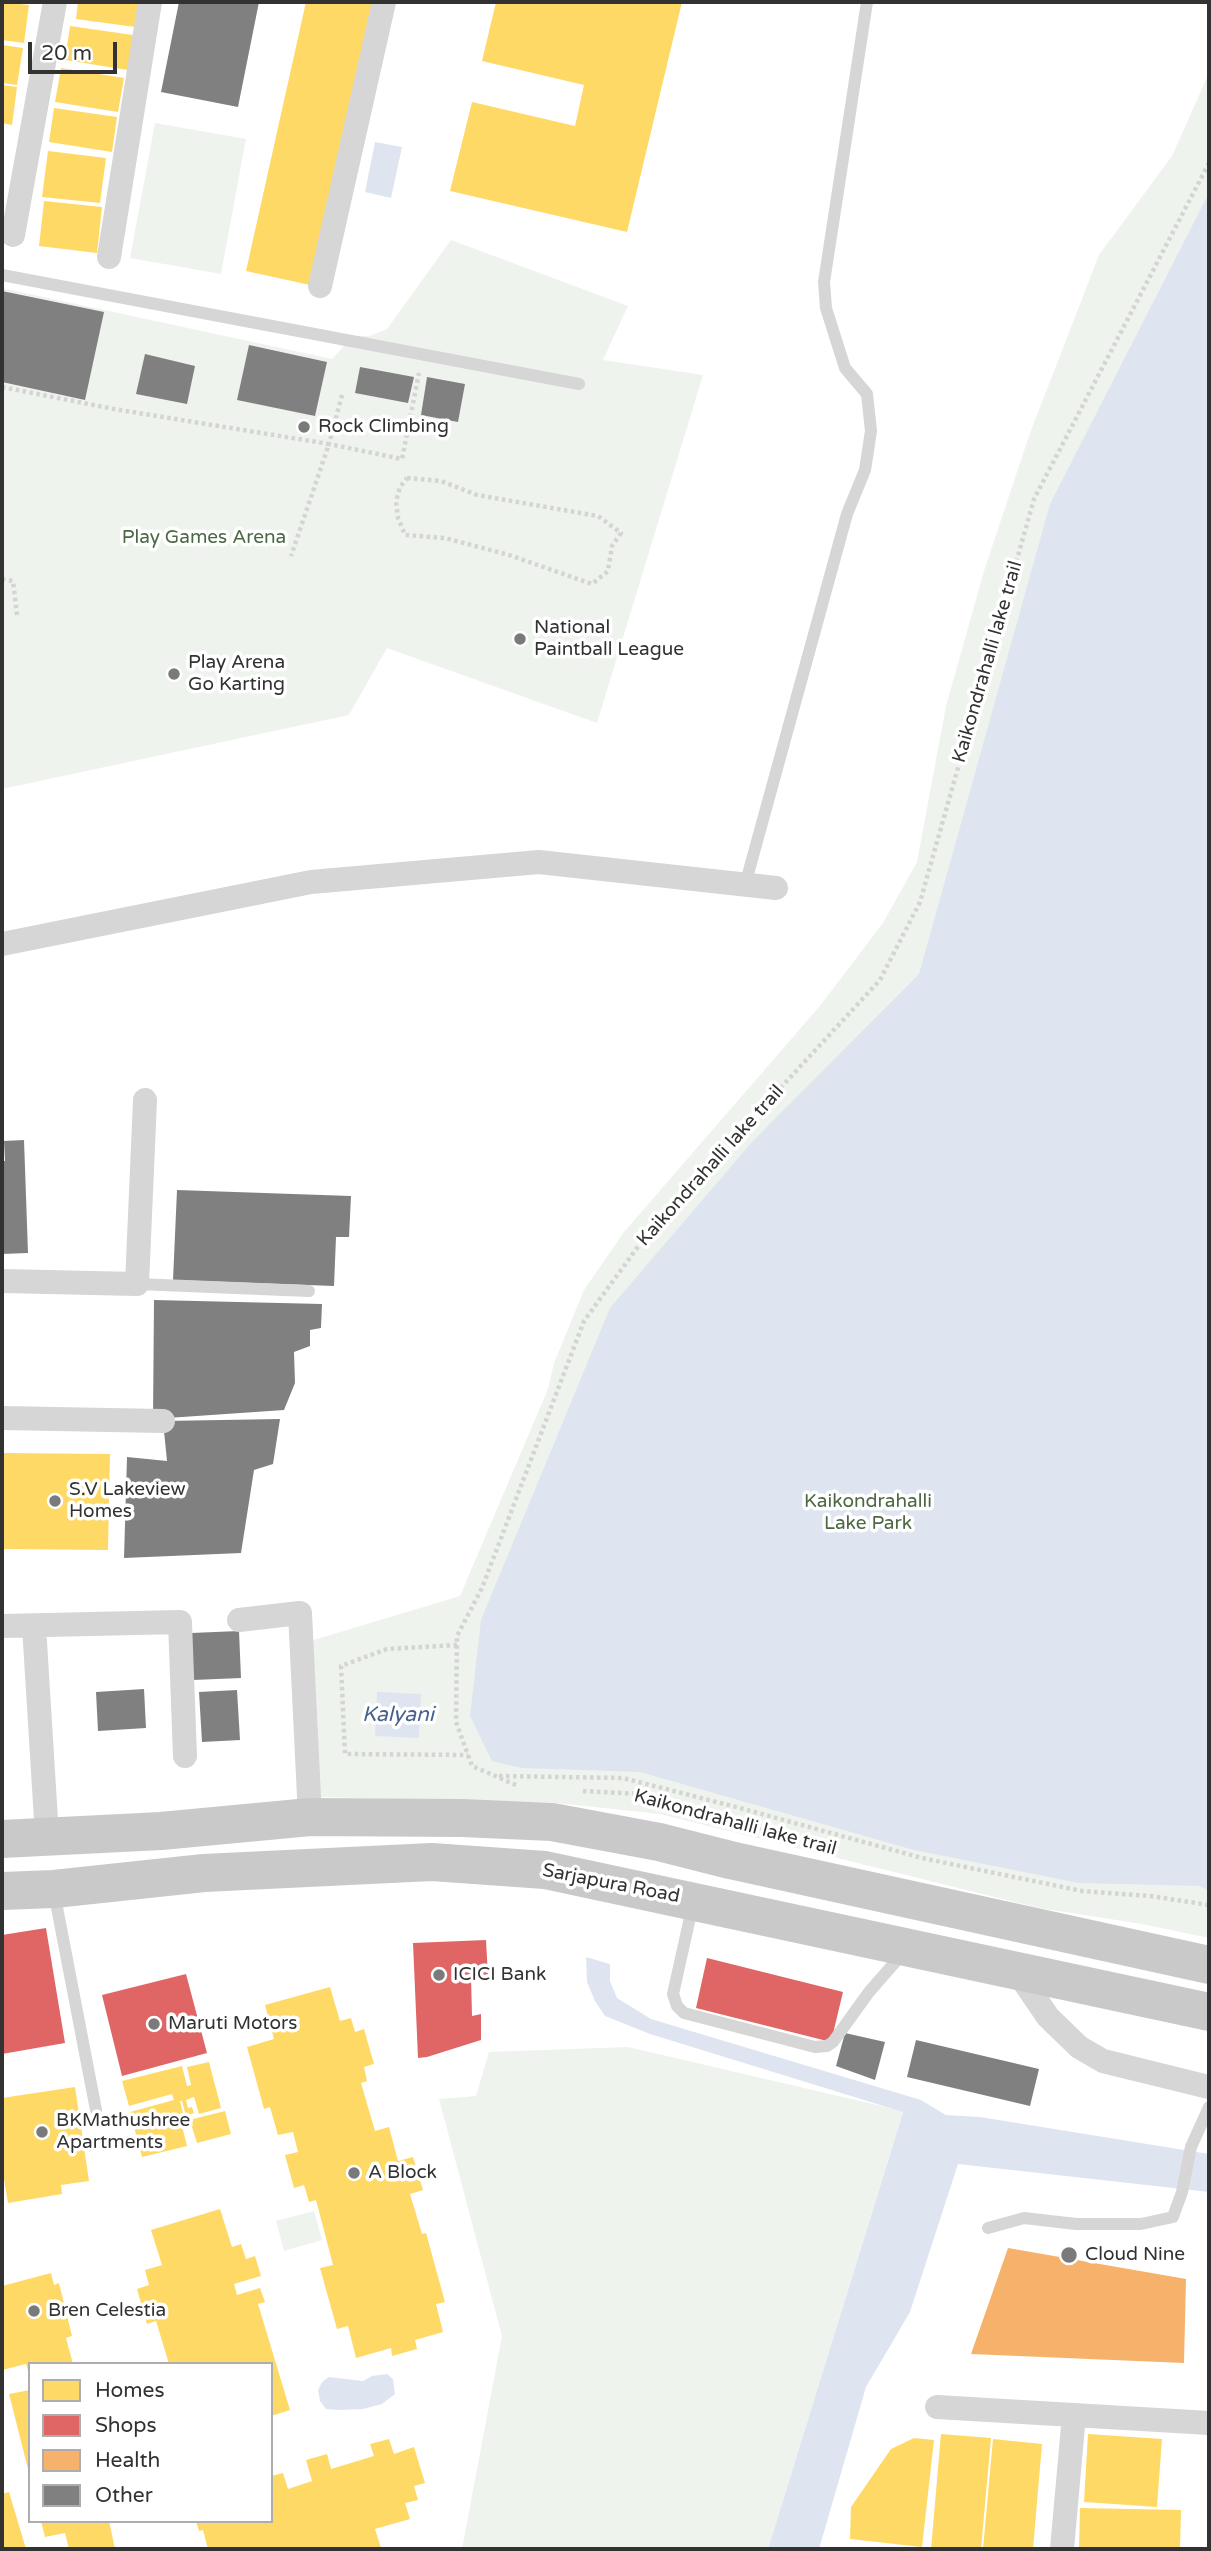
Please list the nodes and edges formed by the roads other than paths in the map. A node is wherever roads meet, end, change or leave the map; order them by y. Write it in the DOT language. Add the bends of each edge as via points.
graph roads {
  1 [pos="55,2"];
  2 [pos="150,2"];
  3 [pos="384,2"];
  4 [pos="867,2"];
  5 [pos="13,234"];
  6 [pos="110,257"];
  7 [pos="2,275"];
  8 [pos="320,286"];
  9 [pos="579,384"];
  10 [pos="745,885"];
  11 [pos="776,888"];
  12 [pos="2,944"];
  13 [pos="145,1100"];
  14 [pos="2,1281"];
  15 [pos="137,1284"];
  16 [pos="309,1291"];
  17 [pos="2,1418"];
  18 [pos="163,1421"];
  19 [pos="239,1620"];
  20 [pos="2,1626"];
  21 [pos="34,1626"];
  22 [pos="185,1756"];
  23 [pos="310,1817"];
  24 [pos="47,1836"];
  25 [pos="2,1839"];
  26 [pos="54,1889"];
  27 [pos="2,1891"];
  28 [pos="694,1901"];
  29 [pos="909,1946"];
  30 [pos="1209,1965"];
  31 [pos="1016,1969"];
  32 [pos="1209,2012"];
  33 [pos="1209,2087"];
  34 [pos="1209,2106"];
  35 [pos="96,2110"];
  36 [pos="988,2228"];
  37 [pos="937,2407"];
  38 [pos="1074,2415"];
  39 [pos="1209,2423"];
  40 [pos="1062,2549"];
  1 -- 5 [label="street"];
  2 -- 6 [label="street"];
  3 -- 8 [label="street"];
  4 -- 10 [label="lane" via="824,282 826,308 845,368 867,394 871,431 865,470 847,514"];
  7 -- 9 [label="lane"];
  10 -- 11 [label="street"];
  10 -- 12 [label="street" via="526,863 311,881"];
  13 -- 15 [label="street"];
  14 -- 15 [label="street"];
  15 -- 16 [label="lane"];
  17 -- 18 [label="street"];
  19 -- 23 [label="street" via="300,1613"];
  20 -- 21 [label="street"];
  21 -- 22 [label="street" via="180,1622"];
  21 -- 24 [label="street"];
  23 -- 24 [label="main road"];
  23 -- 30 [label="main road" via="552,1822"];
  24 -- 25 [label="main road"];
  26 -- 27 [label="main road, Sarjapura Road"];
  26 -- 28 [label="main road, Sarjapura Road" via="204,1873 432,1861 545,1870"];
  26 -- 35 [label="lane"];
  28 -- 29 [label="main road, Sarjapura Road"];
  28 -- 29 [label="lane" via="673,1994 677,2006 684,2012 815,2047 833,2042"];
  29 -- 31 [label="main road, Sarjapura Road"];
  31 -- 32 [label="main road, Sarjapura Road"];
  31 -- 33 [label="street" via="1048,2017 1079,2047 1103,2061"];
  34 -- 36 [label="lane" via="1191,2147 1173,2217 1141,2224 1024,2218"];
  37 -- 38 [label="street"];
  38 -- 39 [label="street"];
  38 -- 40 [label="street"];
}
